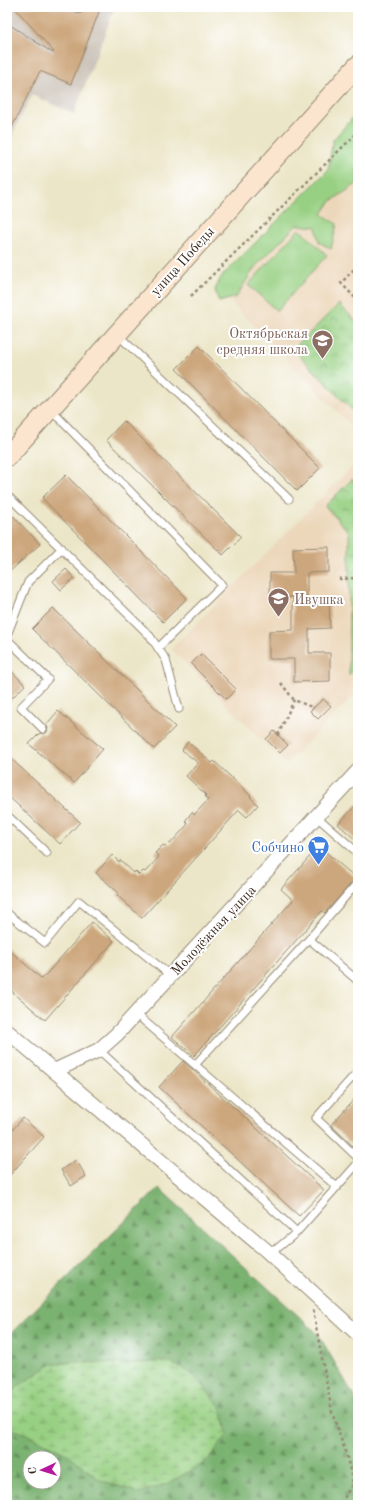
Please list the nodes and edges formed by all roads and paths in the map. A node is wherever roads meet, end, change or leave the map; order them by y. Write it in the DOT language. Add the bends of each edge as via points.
graph roads {
  1 [pos="358,65"];
  2 [pos="358,132"];
  3 [pos="358,265"];
  4 [pos="192,296"];
  5 [pos="358,300"];
  6 [pos="117,334"];
  7 [pos="50,409"];
  8 [pos="7,457"];
  9 [pos="7,495"];
  10 [pos="288,500"];
  11 [pos="62,548"];
  12 [pos="358,578"];
  13 [pos="338,579"];
  14 [pos="7,635"];
  15 [pos="7,639"];
  16 [pos="158,648"];
  17 [pos="281,683"];
  18 [pos="294,700"];
  19 [pos="314,708"];
  20 [pos="180,709"];
  21 [pos="43,728"];
  22 [pos="278,735"];
  23 [pos="358,771"];
  24 [pos="7,814"];
  25 [pos="317,816"];
  26 [pos="47,853"];
  27 [pos="358,853"];
  28 [pos="357,887"];
  29 [pos="7,913"];
  30 [pos="309,939"];
  31 [pos="171,976"];
  32 [pos="358,981"];
  33 [pos="136,1014"];
  34 [pos="7,1031"];
  35 [pos="99,1050"];
  36 [pos="195,1065"];
  37 [pos="54,1071"];
  38 [pos="358,1071"];
  39 [pos="358,1158"];
  40 [pos="358,1163"];
  41 [pos="337,1187"];
  42 [pos="297,1232"];
  43 [pos="267,1252"];
  44 [pos="309,1290"];
  45 [pos="358,1334"];
  46 [pos="353,1483"];
  47 [pos="358,1483"];
  48 [pos="340,1505"];
  1 -- 6 [label="street, улица Победы"];
  2 -- 4 [label="path"];
  3 -- 5 [label="path" via="341,283"];
  6 -- 7 [label="street, улица Победы"];
  6 -- 10 [label="lane"];
  7 -- 8 [label="street, улица Победы"];
  7 -- 16 [label="lane" via="222,585"];
  9 -- 11 [label="lane"];
  11 -- 14 [label="lane" via="28,582"];
  11 -- 16 [label="lane" via="150,636"];
  12 -- 13 [label="path"];
  15 -- 21 [label="lane" via="48,679 21,707"];
  16 -- 20 [label="lane" via="166,660"];
  17 -- 18 [label="path"];
  18 -- 19 [label="path"];
  18 -- 22 [label="path"];
  23 -- 25 [label="street, Молодёжная улица"];
  24 -- 26 [label="lane"];
  25 -- 27 [label="lane"];
  25 -- 31 [label="street, Молодёжная улица"];
  28 -- 30 [label="lane"];
  29 -- 31 [label="lane" via="45,943 79,901"];
  30 -- 32 [label="lane"];
  30 -- 36 [label="lane"];
  31 -- 33 [label="street, Молодёжная улица"];
  33 -- 35 [label="street, Молодёжная улица"];
  33 -- 36 [label="lane"];
  34 -- 37 [label="street"];
  35 -- 37 [label="street, Молодёжная улица"];
  35 -- 42 [label="lane"];
  36 -- 41 [label="lane"];
  37 -- 43 [label="street"];
  38 -- 39 [label="lane" via="316,1118"];
  40 -- 41 [label="lane"];
  41 -- 42 [label="lane"];
  42 -- 43 [label="lane" via="279,1247"];
  43 -- 44 [label="street"];
  44 -- 45 [label="street"];
  44 -- 46 [label="path" via="332,1412"];
  46 -- 47 [label="path"];
  46 -- 48 [label="path"];
}
